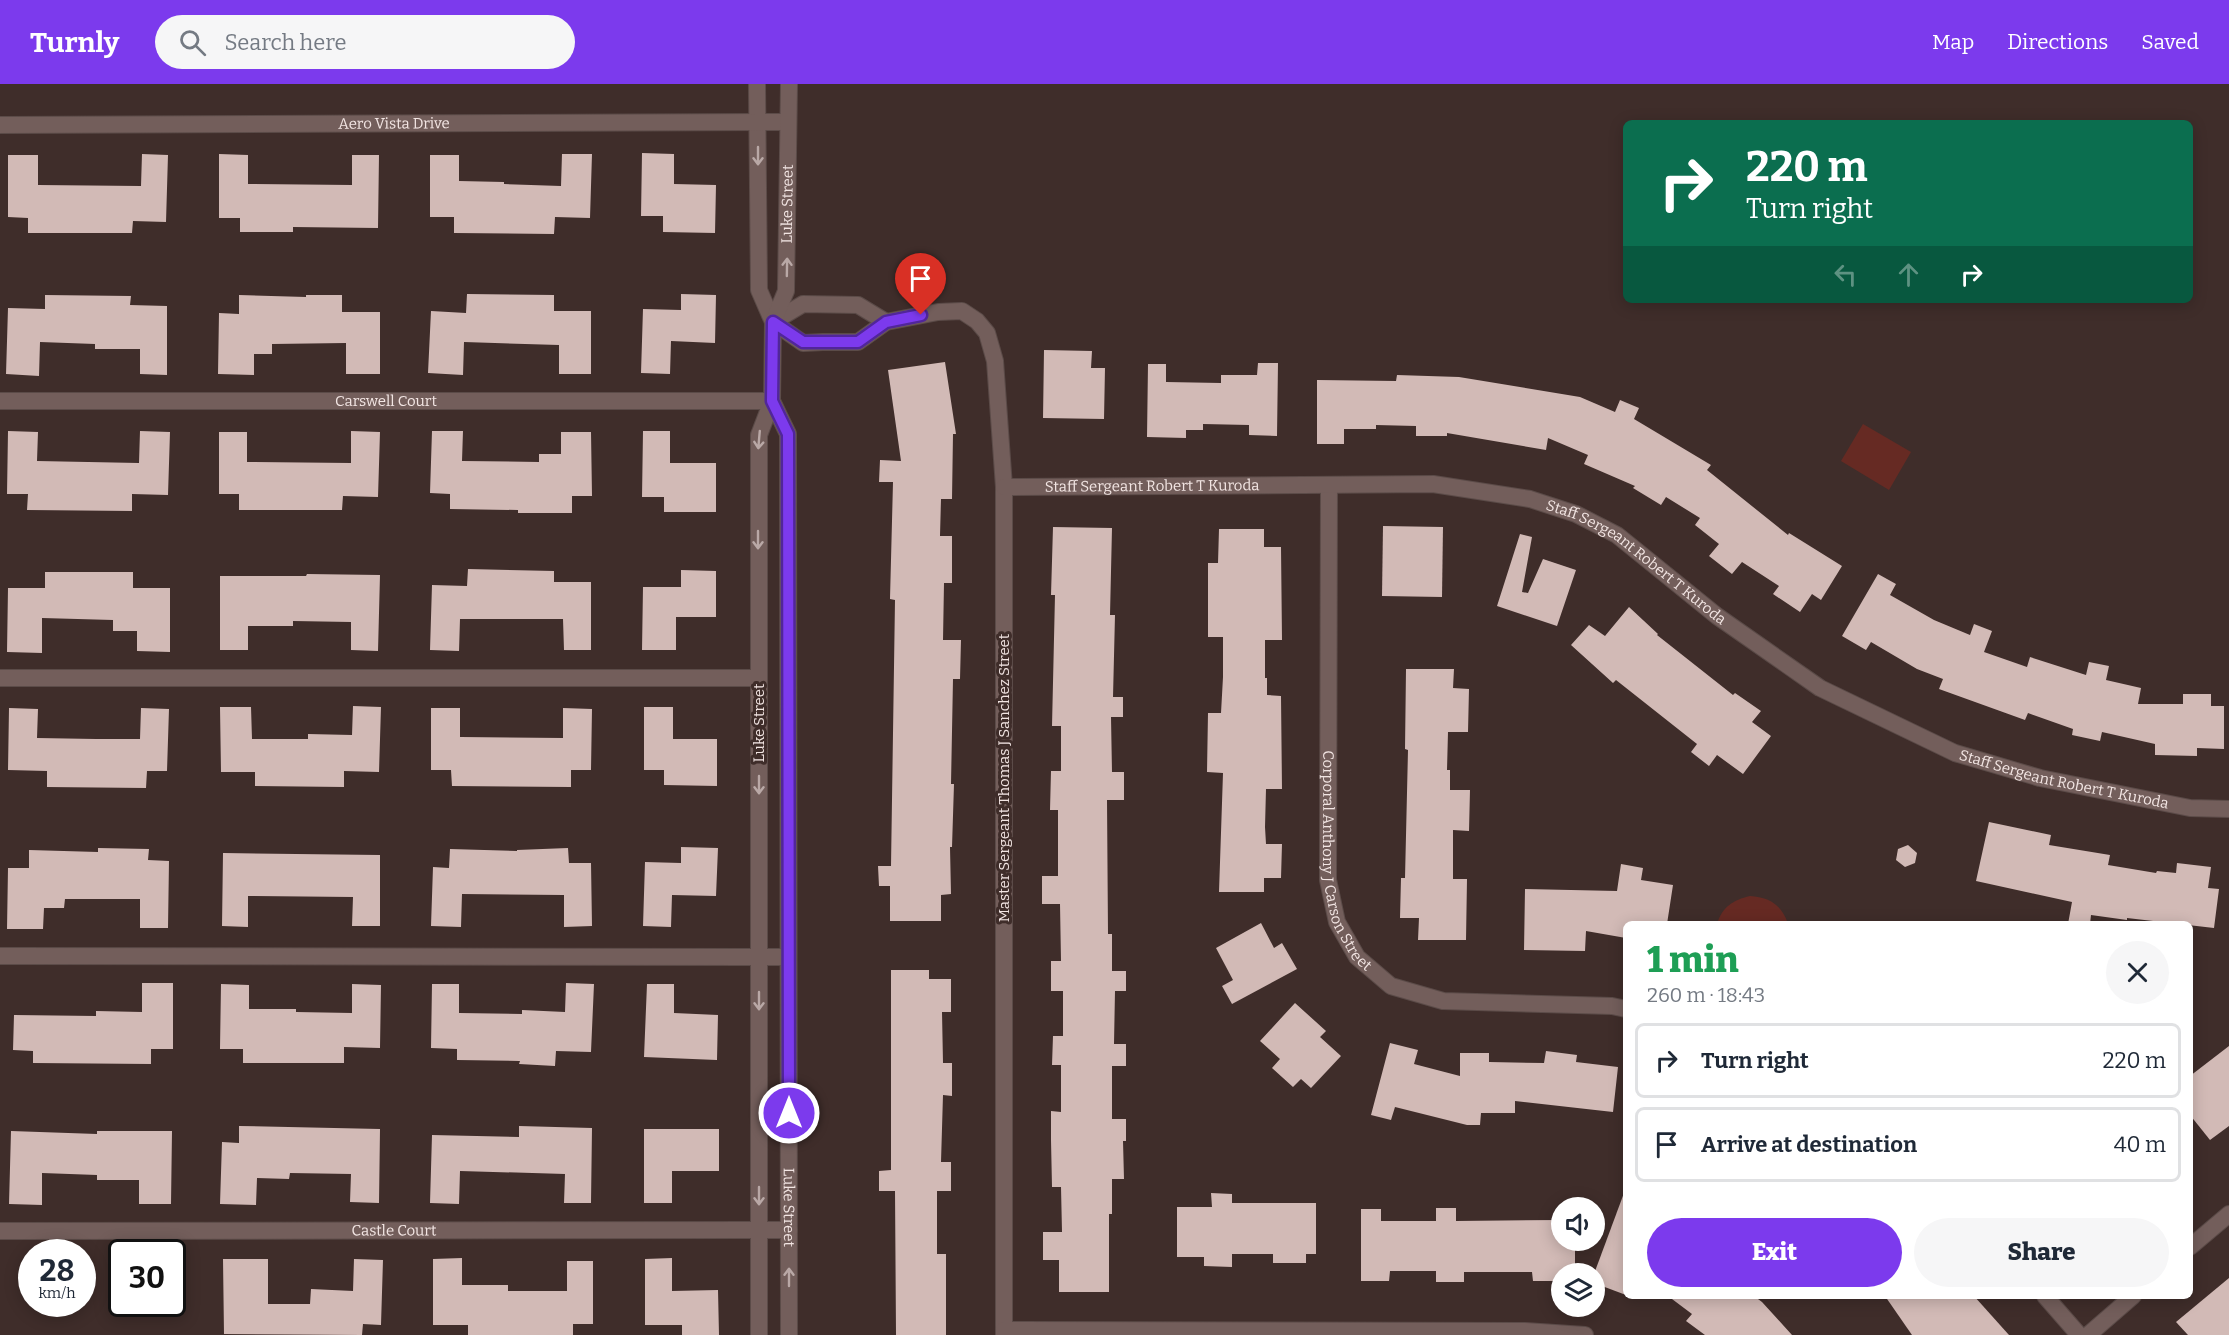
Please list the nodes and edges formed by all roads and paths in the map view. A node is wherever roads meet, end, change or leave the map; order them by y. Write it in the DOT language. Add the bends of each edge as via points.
graph roads {
  1 [pos="758,84"];
  2 [pos="789,84"];
  3 [pos="758,122"];
  4 [pos="789,122"];
  5 [pos="0,125"];
  6 [pos="773,322"];
  7 [pos="886,322"];
  8 [pos="0,401"];
  9 [pos="772,401"];
  10 [pos="1329,485"];
  11 [pos="1004,487"];
  12 [pos="0,678"];
  13 [pos="759,678"];
  14 [pos="2229,809"];
  15 [pos="0,956"];
  16 [pos="759,957"];
  17 [pos="788,957"];
  18 [pos="1623,1008"];
  19 [pos="2229,1214"];
  20 [pos="759,1230"];
  21 [pos="789,1230"];
  22 [pos="0,1231"];
  23 [pos="2193,1244"];
  24 [pos="2048,1299"];
  25 [pos="2130,1299"];
  26 [pos="1004,1333"];
  27 [pos="759,1335"];
  28 [pos="789,1335"];
  29 [pos="1585,1335"];
  30 [pos="2079,1335"];
  31 [pos="2088,1335"];
  1 -- 3 [label="street, Luke Street"];
  2 -- 4 [label="street, Luke Street"];
  3 -- 4 [label="street, Aero Vista Drive"];
  3 -- 5 [label="street, Aero Vista Drive"];
  3 -- 6 [label="street, Luke Street, one-way" via="759,290"];
  6 -- 4 [label="street, Luke Street, one-way" via="786,291"];
  6 -- 7 [label="street" via="803,304 858,305"];
  6 -- 7 [label="street, Master Sergeant Thomas J Sanchez Street" via="803,342 858,342"];
  6 -- 9 [label="street, Luke Street"];
  7 -- 11 [label="street, Master Sergeant Thomas J Sanchez Street" via="962,311 987,333 995,361"];
  8 -- 9 [label="street, Carswell Court"];
  9 -- 13 [label="street, Luke Street, one-way" via="759,435"];
  9 -- 17 [label="street, Luke Street" via="788,434"];
  10 -- 11 [label="street, Staff Sergeant Robert T Kuroda"];
  10 -- 14 [label="street, Staff Sergeant Robert T Kuroda" via="1432,484 1530,500 1576,514 1617,535 1717,616 1820,688 1955,753 2040,778 2190,808"];
  10 -- 18 [label="street, Corporal Anthony J Carson Street" via="1328,880 1337,922 1357,957 1391,986 1443,1002"];
  11 -- 26 [label="street, Master Sergeant Thomas J Sanchez Street"];
  12 -- 13 [label="street"];
  13 -- 16 [label="street, Luke Street, one-way"];
  15 -- 16 [label="street"];
  16 -- 17 [label="street"];
  16 -- 20 [label="street, Luke Street, one-way"];
  17 -- 21 [label="street, Luke Street"];
  19 -- 23 [label="street"];
  20 -- 21 [label="street, Castle Court"];
  20 -- 22 [label="street, Castle Court"];
  20 -- 27 [label="street, Luke Street"];
  28 -- 21 [label="street, Luke Street, one-way"];
  24 -- 30 [label="street"];
  25 -- 31 [label="street"];
  26 -- 29 [label="street" via="1525,1331"];
}
